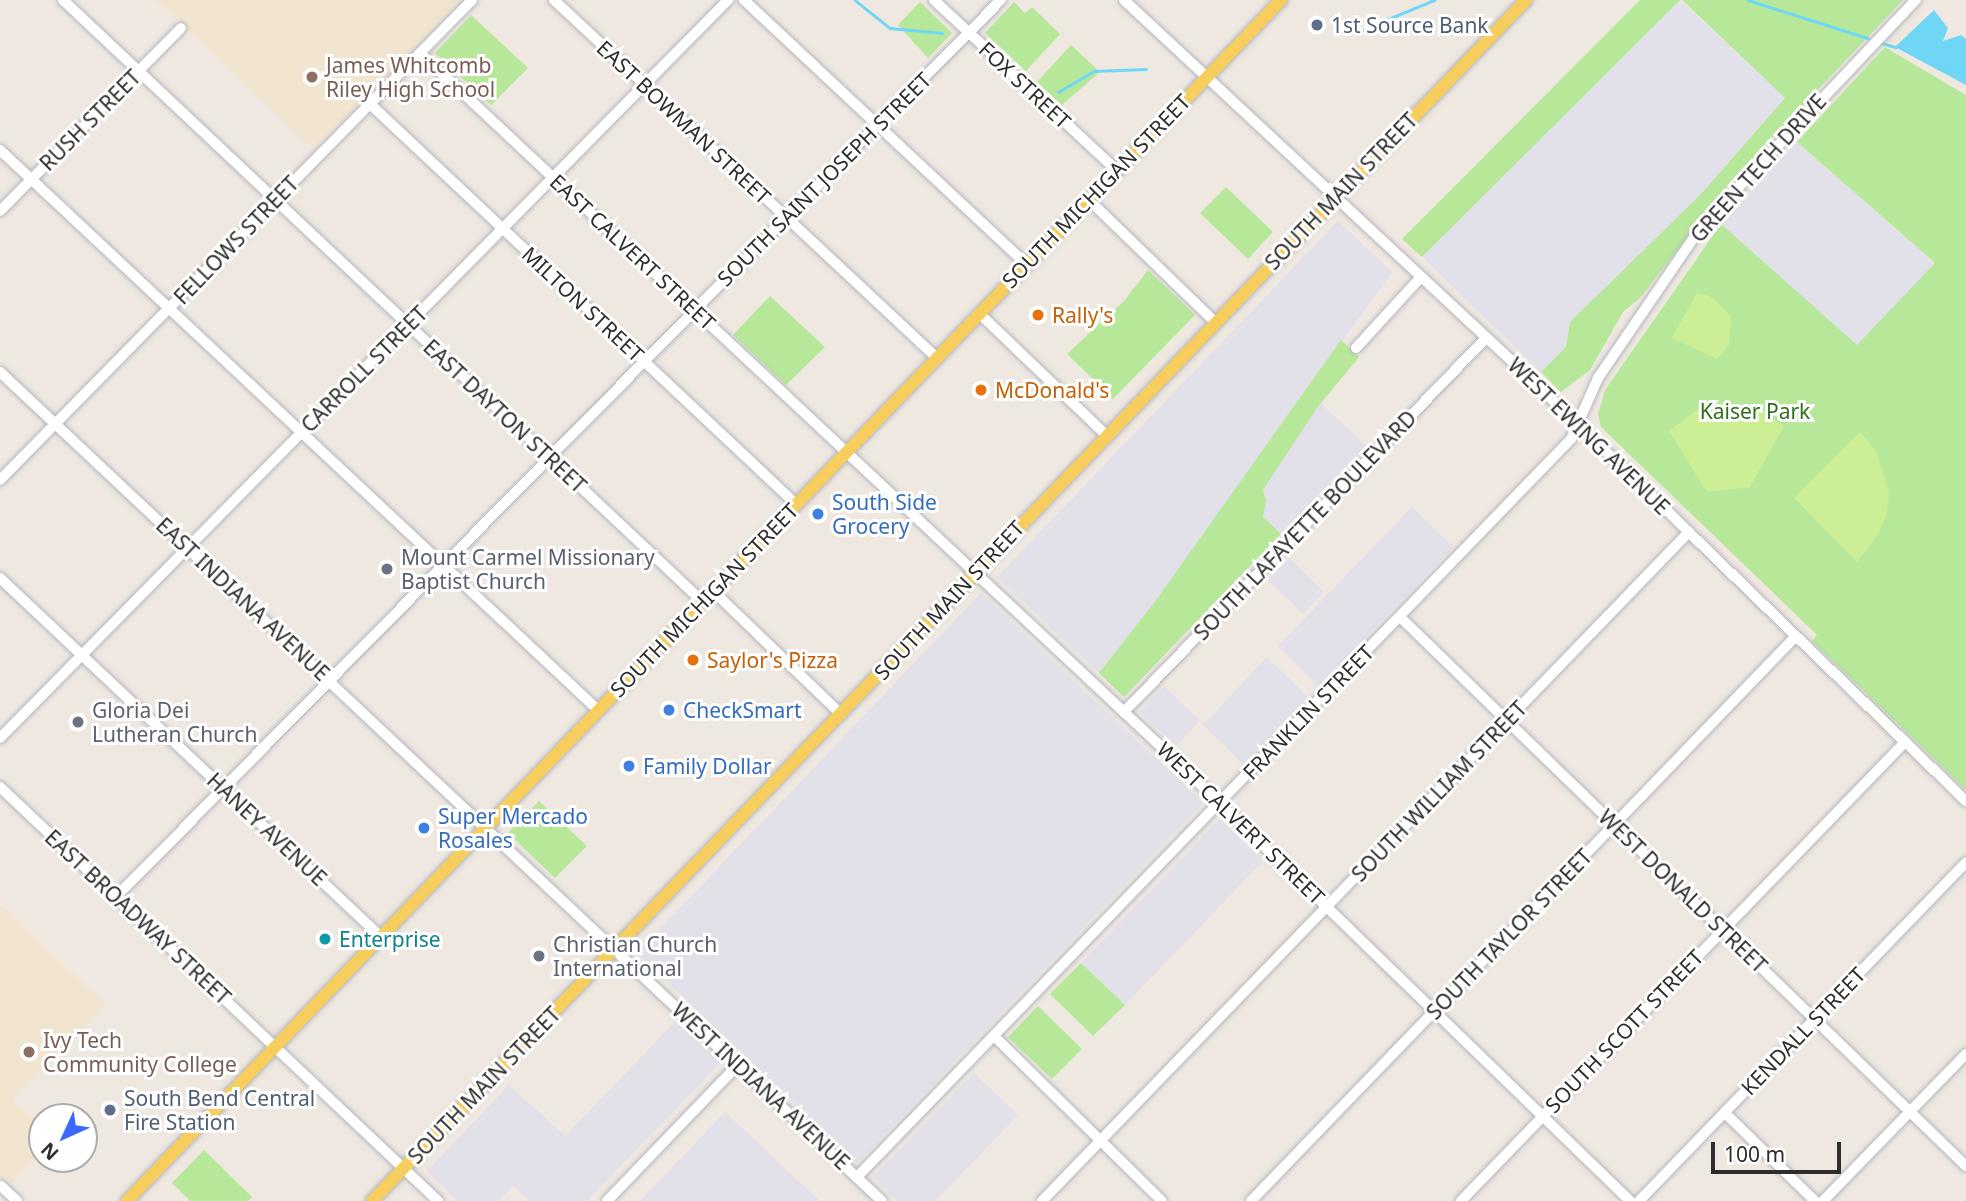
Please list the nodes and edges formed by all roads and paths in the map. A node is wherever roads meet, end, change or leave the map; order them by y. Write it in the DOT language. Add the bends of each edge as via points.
graph roads {
  1 [pos="63,0"];
  2 [pos="472,0"];
  3 [pos="554,0"];
  4 [pos="727,0"];
  5 [pos="744,0"];
  6 [pos="934,0"];
  7 [pos="1001,0"];
  8 [pos="1124,0"];
  9 [pos="1281,0"];
  10 [pos="1527,0"];
  11 [pos="1916,0"];
  12 [pos="181,28"];
  13 [pos="969,32"];
  14 [pos="420,53"];
  15 [pos="138,71"];
  16 [pos="1206,77"];
  17 [pos="644,84"];
  18 [pos="370,104"];
  19 [pos="878,125"];
  20 [pos="0,150"];
  21 [pos="1116,170"];
  22 [pos="553,177"];
  23 [pos="31,179"];
  24 [pos="1335,197"];
  25 [pos="1088,199"];
  26 [pos="275,200"];
  27 [pos="0,211"];
  28 [pos="786,218"];
  29 [pos="503,228"];
  30 [pos="1026,264"];
  31 [pos="1421,277"];
  32 [pos="170,309"];
  33 [pos="695,310"];
  34 [pos="979,313"];
  35 [pos="1215,322"];
  36 [pos="407,325"];
  37 [pos="1486,338"];
  38 [pos="1356,348"];
  39 [pos="937,358"];
  40 [pos="644,362"];
  41 [pos="0,372"];
  42 [pos="56,423"];
  43 [pos="1578,425"];
  44 [pos="301,432"];
  45 [pos="1106,435"];
  46 [pos="846,452"];
  47 [pos="549,457"];
  48 [pos="0,480"];
  49 [pos="796,504"];
  50 [pos="1689,532"];
  51 [pos="188,547"];
  52 [pos="443,565"];
  53 [pos="974,572"];
  54 [pos="0,578"];
  55 [pos="713,591"];
  56 [pos="703,602"];
  57 [pos="1400,617"];
  58 [pos="1796,636"];
  59 [pos="82,654"];
  60 [pos="329,681"];
  61 [pos="598,710"];
  62 [pos="1124,712"];
  63 [pos="841,714"];
  64 [pos="1507,720"];
  65 [pos="0,738"];
  66 [pos="1905,741"];
  67 [pos="0,788"];
  68 [pos="223,788"];
  69 [pos="1966,801"];
  70 [pos="1220,803"];
  71 [pos="1615,825"];
  72 [pos="486,827"];
  73 [pos="1966,862"];
  74 [pos="116,897"];
  75 [pos="1327,906"];
  76 [pos="1723,929"];
  77 [pos="381,937"];
  78 [pos="616,948"];
  79 [pos="1435,1011"];
  80 [pos="1815,1019"];
  81 [pos="993,1036"];
  82 [pos="275,1047"];
  83 [pos="1966,1054"];
  84 [pos="738,1065"];
  85 [pos="1910,1111"];
  86 [pos="1725,1113"];
  87 [pos="1543,1116"];
  88 [pos="1100,1142"];
  89 [pos="1966,1166"];
  90 [pos="403,1168"];
  91 [pos="858,1177"];
  92 [pos="1,1186"];
  93 [pos="17,1201"];
  94 [pos="127,1201"];
  95 [pos="372,1201"];
  96 [pos="438,1201"];
  97 [pos="607,1201"];
  98 [pos="882,1201"];
  99 [pos="1042,1201"];
  100 [pos="1162,1201"];
  101 [pos="1251,1201"];
  102 [pos="1461,1201"];
  103 [pos="1630,1201"];
  104 [pos="1639,1201"];
  105 [pos="1815,1201"];
  106 [pos="1823,1201"];
  1 -- 15 [label="street, EAST DAYTON STREET"];
  2 -- 14 [label="street, FELLOWS STREET"];
  3 -- 17 [label="street, EAST BOWMAN STREET"];
  4 -- 17 [label="street, CARROLL STREET"];
  5 -- 19 [label="street"];
  6 -- 13 [label="street, FOX STREET"];
  7 -- 13 [label="street, SOUTH SAINT JOSEPH STREET"];
  8 -- 16 [label="street, WEST EWING AVENUE"];
  9 -- 16 [label="main road, SOUTH MICHIGAN STREET"];
  10 -- 24 [label="main road, SOUTH MAIN STREET"];
  11 -- 43 [label="street, GREEN TECH DRIVE" via="1701,228 1602,371"];
  12 -- 15 [label="street, RUSH STREET"];
  13 -- 19 [label="street, SOUTH SAINT JOSEPH STREET"];
  13 -- 21 [label="street, FOX STREET"];
  14 -- 18 [label="street, FELLOWS STREET"];
  14 -- 22 [label="street, EAST CALVERT STREET"];
  15 -- 23 [label="street, RUSH STREET"];
  15 -- 26 [label="street, EAST DAYTON STREET"];
  16 -- 21 [label="main road, SOUTH MICHIGAN STREET"];
  16 -- 24 [label="street, WEST EWING AVENUE"];
  17 -- 22 [label="street, CARROLL STREET"];
  17 -- 28 [label="street, EAST BOWMAN STREET"];
  18 -- 26 [label="street, FELLOWS STREET"];
  18 -- 29 [label="street, MILTON STREET"];
  19 -- 28 [label="street, SOUTH SAINT JOSEPH STREET"];
  19 -- 30 [label="street"];
  20 -- 23 [label="street"];
  21 -- 25 [label="main road, SOUTH MICHIGAN STREET"];
  22 -- 29 [label="street, CARROLL STREET"];
  22 -- 33 [label="street, EAST CALVERT STREET"];
  23 -- 27 [label="street, RUSH STREET"];
  23 -- 32 [label="street"];
  24 -- 31 [label="street, WEST EWING AVENUE"];
  24 -- 35 [label="main road, SOUTH MAIN STREET"];
  25 -- 30 [label="main road, SOUTH MICHIGAN STREET"];
  25 -- 35 [label="street"];
  26 -- 32 [label="street, FELLOWS STREET"];
  26 -- 36 [label="street, EAST DAYTON STREET"];
  28 -- 33 [label="street, SOUTH SAINT JOSEPH STREET"];
  28 -- 39 [label="street, EAST BOWMAN STREET"];
  29 -- 36 [label="street, CARROLL STREET"];
  29 -- 40 [label="street, MILTON STREET"];
  30 -- 34 [label="main road, SOUTH MICHIGAN STREET"];
  31 -- 37 [label="street, WEST EWING AVENUE"];
  31 -- 38 [label="street"];
  32 -- 42 [label="street, FELLOWS STREET"];
  32 -- 44 [label="street"];
  33 -- 40 [label="street, SOUTH SAINT JOSEPH STREET"];
  33 -- 46 [label="street, EAST CALVERT STREET"];
  34 -- 39 [label="main road, SOUTH MICHIGAN STREET"];
  34 -- 45 [label="street"];
  35 -- 45 [label="main road, SOUTH MAIN STREET"];
  36 -- 44 [label="street, CARROLL STREET"];
  36 -- 47 [label="street, EAST DAYTON STREET"];
  37 -- 43 [label="street, WEST EWING AVENUE"];
  37 -- 62 [label="street, SOUTH LAFAYETTE BOULEVARD"];
  39 -- 46 [label="main road, SOUTH MICHIGAN STREET"];
  40 -- 47 [label="street, SOUTH SAINT JOSEPH STREET"];
  40 -- 49 [label="street, MILTON STREET"];
  41 -- 42 [label="street, EAST INDIANA AVENUE"];
  42 -- 48 [label="street, FELLOWS STREET"];
  42 -- 51 [label="street, EAST INDIANA AVENUE"];
  43 -- 50 [label="street, WEST EWING AVENUE"];
  43 -- 57 [label="street, FRANKLIN STREET" via="1571,439"];
  44 -- 51 [label="street, CARROLL STREET"];
  44 -- 52 [label="street"];
  45 -- 53 [label="main road, SOUTH MAIN STREET"];
  46 -- 49 [label="main road, SOUTH MICHIGAN STREET"];
  46 -- 53 [label="street, WEST CALVERT STREET"];
  47 -- 52 [label="street, SOUTH SAINT JOSEPH STREET"];
  47 -- 56 [label="street, EAST DAYTON STREET"];
  49 -- 55 [label="main road, SOUTH MICHIGAN STREET"];
  50 -- 58 [label="street, WEST EWING AVENUE"];
  50 -- 64 [label="street, SOUTH WILLIAM STREET"];
  51 -- 59 [label="street, CARROLL STREET"];
  51 -- 60 [label="street, EAST INDIANA AVENUE"];
  52 -- 60 [label="street, SOUTH SAINT JOSEPH STREET"];
  52 -- 61 [label="street"];
  53 -- 62 [label="street, WEST CALVERT STREET"];
  53 -- 63 [label="main road, SOUTH MAIN STREET"];
  54 -- 59 [label="street, HANEY AVENUE"];
  55 -- 56 [label="main road, SOUTH MICHIGAN STREET"];
  55 -- 63 [label="street"];
  56 -- 61 [label="main road, SOUTH MICHIGAN STREET"];
  57 -- 64 [label="street, WEST DONALD STREET"];
  57 -- 70 [label="street, FRANKLIN STREET"];
  58 -- 66 [label="street, WEST EWING AVENUE"];
  58 -- 71 [label="street, SOUTH TAYLOR STREET"];
  59 -- 65 [label="street, CARROLL STREET"];
  59 -- 68 [label="street, HANEY AVENUE"];
  60 -- 68 [label="street, SOUTH SAINT JOSEPH STREET"];
  60 -- 72 [label="street, EAST INDIANA AVENUE"];
  61 -- 72 [label="main road, SOUTH MICHIGAN STREET"];
  62 -- 70 [label="street, WEST CALVERT STREET"];
  63 -- 78 [label="main road, SOUTH MAIN STREET"];
  64 -- 71 [label="street, WEST DONALD STREET"];
  64 -- 75 [label="street, SOUTH WILLIAM STREET"];
  66 -- 69 [label="street, WEST EWING AVENUE"];
  66 -- 76 [label="street, SOUTH SCOTT STREET"];
  67 -- 74 [label="street, EAST BROADWAY STREET"];
  68 -- 74 [label="street, SOUTH SAINT JOSEPH STREET"];
  68 -- 77 [label="street, HANEY AVENUE"];
  70 -- 75 [label="street, WEST CALVERT STREET"];
  70 -- 81 [label="street, FRANKLIN STREET"];
  71 -- 76 [label="street, WEST DONALD STREET"];
  71 -- 79 [label="street, SOUTH TAYLOR STREET"];
  72 -- 77 [label="main road, SOUTH MICHIGAN STREET"];
  72 -- 78 [label="street, WEST INDIANA AVENUE"];
  73 -- 80 [label="street, KENDALL STREET"];
  74 -- 82 [label="street, EAST BROADWAY STREET"];
  75 -- 79 [label="street, WEST CALVERT STREET"];
  75 -- 88 [label="street, SOUTH WILLIAM STREET"];
  76 -- 80 [label="street, WEST DONALD STREET"];
  76 -- 87 [label="street, SOUTH SCOTT STREET"];
  77 -- 82 [label="main road, SOUTH MICHIGAN STREET"];
  78 -- 84 [label="street, WEST INDIANA AVENUE"];
  78 -- 90 [label="main road, SOUTH MAIN STREET"];
  79 -- 87 [label="street, WEST CALVERT STREET"];
  79 -- 101 [label="street, SOUTH TAYLOR STREET"];
  80 -- 85 [label="street, WEST DONALD STREET"];
  80 -- 86 [label="street, KENDALL STREET"];
  81 -- 88 [label="street"];
  81 -- 91 [label="street, FRANKLIN STREET"];
  82 -- 90 [label="street, EAST BROADWAY STREET"];
  82 -- 94 [label="main road, SOUTH MICHIGAN STREET"];
  83 -- 85 [label="street"];
  84 -- 91 [label="street, WEST INDIANA AVENUE"];
  84 -- 97 [label="street"];
  85 -- 89 [label="street, WEST DONALD STREET"];
  85 -- 106 [label="street"];
  86 -- 104 [label="street, KENDALL STREET"];
  86 -- 105 [label="street"];
  87 -- 102 [label="street, SOUTH SCOTT STREET"];
  87 -- 103 [label="street, WEST CALVERT STREET"];
  88 -- 99 [label="street, SOUTH WILLIAM STREET"];
  88 -- 100 [label="street"];
  90 -- 95 [label="main road, SOUTH MAIN STREET"];
  90 -- 96 [label="street, EAST BROADWAY STREET"];
  91 -- 98 [label="street, WEST INDIANA AVENUE"];
  92 -- 93 [label="street"];
}
